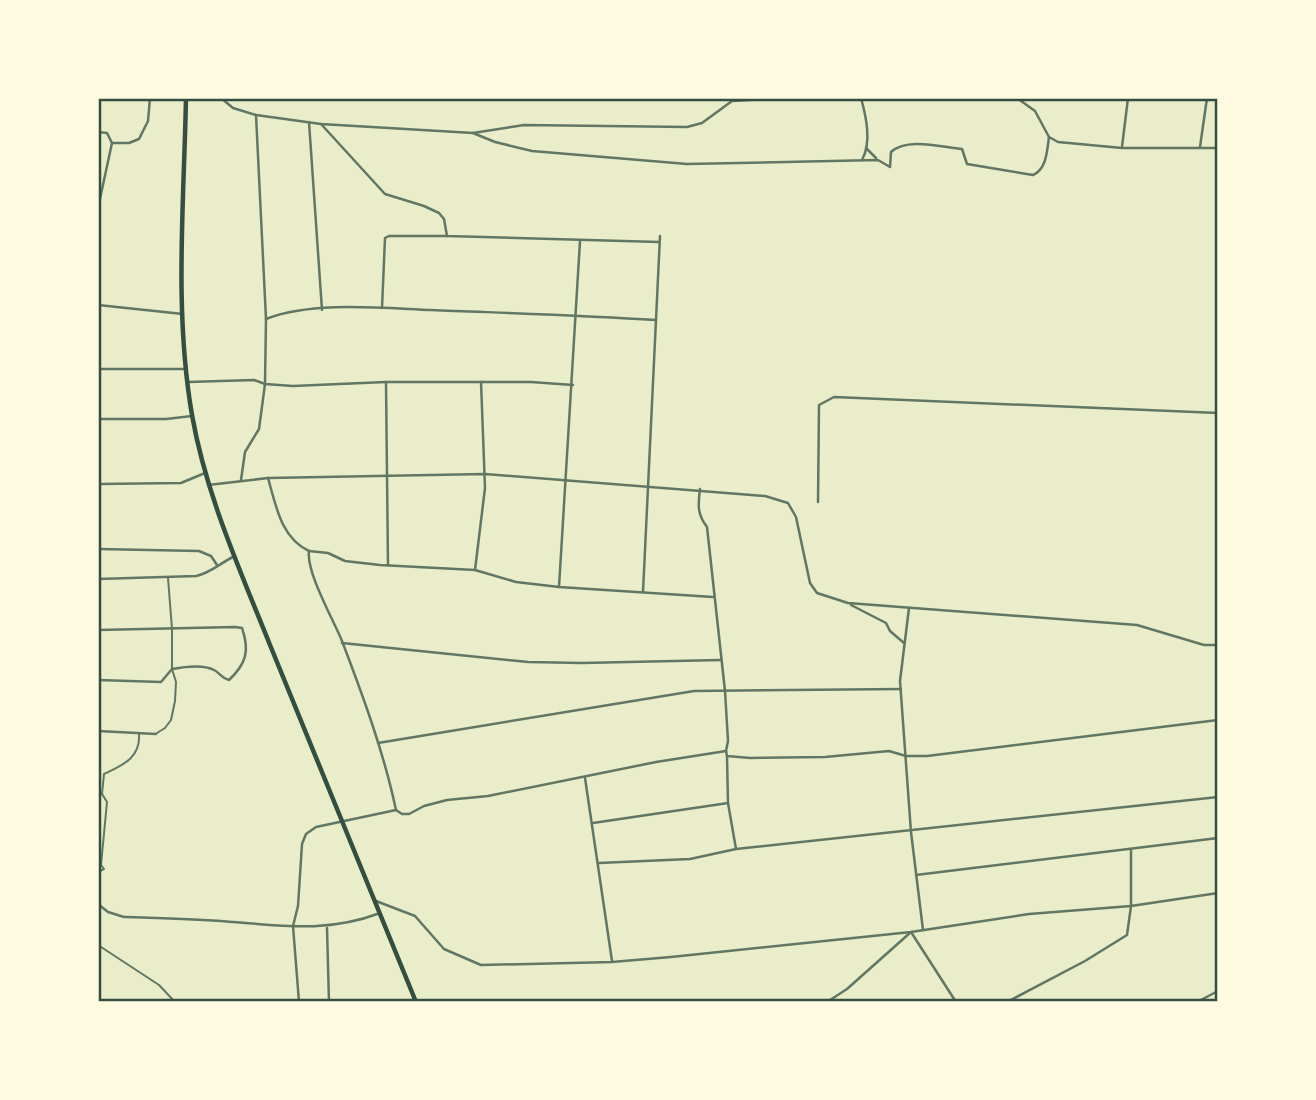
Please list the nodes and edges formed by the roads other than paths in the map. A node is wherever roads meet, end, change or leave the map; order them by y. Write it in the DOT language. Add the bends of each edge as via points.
graph roads {
  1 [pos="150,98"];
  2 [pos="186,98"];
  3 [pos="221,98"];
  4 [pos="789,98"];
  5 [pos="861,98"];
  6 [pos="1017,98"];
  7 [pos="1129,98"];
  8 [pos="1206,98"];
  9 [pos="256,115"];
  10 [pos="309,122"];
  11 [pos="321,124"];
  12 [pos="98,132"];
  13 [pos="473,133"];
  14 [pos="1049,137"];
  15 [pos="112,143"];
  16 [pos="866,148"];
  17 [pos="1122,148"];
  18 [pos="1200,148"];
  19 [pos="1218,148"];
  20 [pos="861,160"];
  21 [pos="878,160"];
  22 [pos="98,208"];
  23 [pos="447,236"];
  24 [pos="660,236"];
  25 [pos="580,241"];
  26 [pos="659,242"];
  27 [pos="98,305"];
  28 [pos="382,308"];
  29 [pos="322,310"];
  30 [pos="183,314"];
  31 [pos="576,315"];
  32 [pos="266,319"];
  33 [pos="656,320"];
  34 [pos="98,369"];
  35 [pos="186,369"];
  36 [pos="187,382"];
  37 [pos="481,382"];
  38 [pos="386,383"];
  39 [pos="265,384"];
  40 [pos="573,385"];
  41 [pos="1218,413"];
  42 [pos="192,416"];
  43 [pos="98,419"];
  44 [pos="205,474"];
  45 [pos="485,474"];
  46 [pos="388,477"];
  47 [pos="268,478"];
  48 [pos="566,479"];
  49 [pos="241,480"];
  50 [pos="98,484"];
  51 [pos="208,485"];
  52 [pos="648,486"];
  53 [pos="700,489"];
  54 [pos="818,502"];
  55 [pos="98,548"];
  56 [pos="309,551"];
  57 [pos="235,556"];
  58 [pos="218,565"];
  59 [pos="388,565"];
  60 [pos="475,570"];
  61 [pos="167,578"];
  62 [pos="98,579"];
  63 [pos="559,587"];
  64 [pos="643,592"];
  65 [pos="713,597"];
  66 [pos="848,603"];
  67 [pos="908,608"];
  68 [pos="172,629"];
  69 [pos="98,630"];
  70 [pos="342,643"];
  71 [pos="905,644"];
  72 [pos="1218,645"];
  73 [pos="721,660"];
  74 [pos="172,669"];
  75 [pos="98,680"];
  76 [pos="901,689"];
  77 [pos="725,691"];
  78 [pos="1218,720"];
  79 [pos="98,731"];
  80 [pos="139,733"];
  81 [pos="156,734"];
  82 [pos="378,743"];
  83 [pos="726,751"];
  84 [pos="726,756"];
  85 [pos="906,756"];
  86 [pos="585,778"];
  87 [pos="100,793"];
  88 [pos="1218,797"];
  89 [pos="728,803"];
  90 [pos="396,810"];
  91 [pos="343,821"];
  92 [pos="592,823"];
  93 [pos="911,832"];
  94 [pos="1218,838"];
  95 [pos="736,849"];
  96 [pos="1131,850"];
  97 [pos="599,863"];
  98 [pos="98,872"];
  99 [pos="916,876"];
  100 [pos="1218,893"];
  101 [pos="376,901"];
  102 [pos="98,904"];
  103 [pos="1131,905"];
  104 [pos="380,913"];
  105 [pos="293,926"];
  106 [pos="327,927"];
  107 [pos="923,930"];
  108 [pos="911,932"];
  109 [pos="98,945"];
  110 [pos="612,962"];
  111 [pos="1218,990"];
  112 [pos="175,1002"];
  113 [pos="299,1002"];
  114 [pos="329,1002"];
  115 [pos="416,1002"];
  116 [pos="827,1002"];
  117 [pos="956,1002"];
  118 [pos="1007,1002"];
  119 [pos="1197,1002"];
  1 -- 15 [label="street" via="148,121 139,139"];
  2 -- 30 [label="highway"];
  3 -- 9 [label="street" via="233,108"];
  4 -- 13 [label="street" via="732,101 702,123 687,127 524,125"];
  5 -- 16 [label="street"];
  6 -- 14 [label="street" via="1035,110"];
  7 -- 17 [label="street"];
  8 -- 18 [label="street"];
  9 -- 10 [label="street"];
  9 -- 32 [label="street"];
  10 -- 11 [label="street"];
  10 -- 29 [label="street"];
  11 -- 13 [label="street"];
  11 -- 23 [label="street" via="385,194 439,213"];
  12 -- 15 [label="street" via="107,134"];
  13 -- 20 [label="street" via="532,151 687,164"];
  14 -- 17 [label="street" via="1070,144"];
  14 -- 21 [label="street" via="1043,167 1033,175 967,164 962,149 943,146 899,146 891,152 890,167"];
  15 -- 22 [label="street"];
  16 -- 20 [label="street"];
  16 -- 21 [label="street"];
  17 -- 18 [label="street"];
  18 -- 19 [label="street"];
  20 -- 21 [label="street"];
  23 -- 25 [label="street"];
  23 -- 28 [label="street" via="385,238"];
  24 -- 26 [label="street"];
  25 -- 26 [label="street"];
  25 -- 31 [label="street"];
  26 -- 33 [label="street"];
  27 -- 30 [label="street"];
  28 -- 29 [label="street"];
  28 -- 31 [label="street"];
  29 -- 32 [label="street"];
  30 -- 35 [label="highway"];
  31 -- 33 [label="street"];
  31 -- 40 [label="street"];
  32 -- 39 [label="street"];
  33 -- 52 [label="street"];
  34 -- 35 [label="street"];
  35 -- 36 [label="highway"];
  36 -- 39 [label="street" via="254,380"];
  36 -- 42 [label="highway"];
  37 -- 38 [label="street"];
  37 -- 40 [label="street"];
  37 -- 45 [label="street"];
  38 -- 39 [label="street"];
  38 -- 46 [label="street"];
  39 -- 49 [label="street" via="259,429 245,452"];
  40 -- 48 [label="street"];
  41 -- 54 [label="street" via="834,397 819,405"];
  42 -- 43 [label="street"];
  42 -- 44 [label="highway"];
  44 -- 50 [label="street" via="181,483"];
  44 -- 51 [label="highway"];
  45 -- 46 [label="street"];
  45 -- 48 [label="street"];
  45 -- 60 [label="street"];
  46 -- 47 [label="street"];
  46 -- 59 [label="street"];
  47 -- 49 [label="street"];
  47 -- 56 [label="street" via="285,532"];
  48 -- 52 [label="street"];
  48 -- 63 [label="street"];
  49 -- 51 [label="street"];
  51 -- 57 [label="highway"];
  52 -- 53 [label="street"];
  52 -- 64 [label="street"];
  53 -- 65 [label="street" via="698,509 707,527"];
  53 -- 66 [label="street" via="788,503 796,517 810,583 817,593"];
  55 -- 58 [label="street" via="200,551"];
  56 -- 59 [label="street" via="345,561"];
  56 -- 70 [label="street" via="310,567"];
  57 -- 58 [label="street"];
  57 -- 91 [label="highway"];
  58 -- 61 [label="street" via="209,573"];
  59 -- 60 [label="street"];
  60 -- 63 [label="street" via="516,582"];
  61 -- 62 [label="street"];
  61 -- 68 [label="lane"];
  63 -- 64 [label="street"];
  64 -- 65 [label="street"];
  65 -- 73 [label="street"];
  66 -- 67 [label="street"];
  66 -- 71 [label="street" via="886,623"];
  67 -- 71 [label="street"];
  67 -- 72 [label="street" via="1137,625 1196,644"];
  68 -- 69 [label="street"];
  68 -- 74 [label="lane"];
  68 -- 74 [label="street" via="242,628 247,641 246,657 229,680 203,667"];
  70 -- 73 [label="street" via="528,662"];
  70 -- 82 [label="street"];
  71 -- 76 [label="street"];
  73 -- 77 [label="street"];
  74 -- 75 [label="street" via="161,682"];
  74 -- 81 [label="lane" via="176,682 171,720"];
  76 -- 77 [label="street"];
  76 -- 85 [label="street"];
  77 -- 82 [label="street" via="694,691"];
  77 -- 83 [label="street"];
  78 -- 85 [label="street"];
  79 -- 80 [label="street"];
  80 -- 81 [label="street"];
  80 -- 87 [label="lane" via="130,761 104,774"];
  82 -- 90 [label="street"];
  83 -- 84 [label="street"];
  83 -- 86 [label="street"];
  84 -- 85 [label="street" via="825,757 889,751"];
  84 -- 89 [label="street"];
  85 -- 93 [label="street"];
  86 -- 90 [label="street" via="447,800 406,815"];
  86 -- 92 [label="street"];
  87 -- 98 [label="lane" via="107,802 104,869"];
  88 -- 93 [label="street"];
  89 -- 92 [label="street"];
  89 -- 95 [label="street"];
  90 -- 91 [label="street"];
  91 -- 101 [label="highway"];
  91 -- 105 [label="street" via="306,834"];
  92 -- 97 [label="street"];
  93 -- 95 [label="street"];
  93 -- 99 [label="street"];
  94 -- 96 [label="street"];
  95 -- 97 [label="street" via="690,859"];
  96 -- 99 [label="street"];
  96 -- 103 [label="street"];
  97 -- 110 [label="street"];
  99 -- 107 [label="street"];
  100 -- 103 [label="street"];
  101 -- 104 [label="highway"];
  101 -- 110 [label="street" via="415,916 444,949 481,965"];
  102 -- 105 [label="street" via="124,917"];
  103 -- 107 [label="street"];
  103 -- 118 [label="street" via="1127,935"];
  104 -- 106 [label="street"];
  104 -- 115 [label="highway"];
  105 -- 106 [label="street"];
  105 -- 113 [label="street"];
  106 -- 114 [label="street"];
  107 -- 108 [label="street"];
  108 -- 110 [label="street"];
  108 -- 116 [label="street"];
  108 -- 117 [label="street"];
  109 -- 112 [label="lane" via="159,985"];
  111 -- 119 [label="street"];
}
